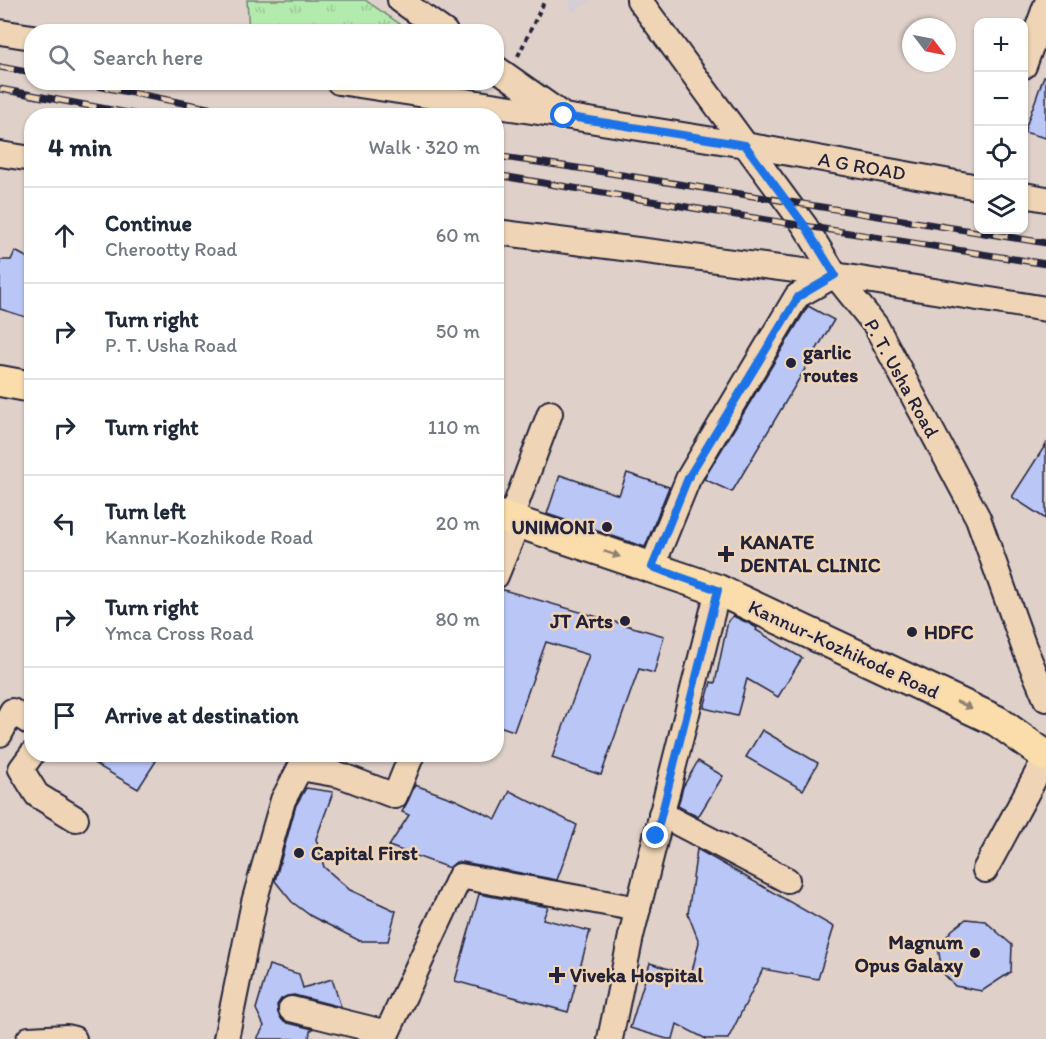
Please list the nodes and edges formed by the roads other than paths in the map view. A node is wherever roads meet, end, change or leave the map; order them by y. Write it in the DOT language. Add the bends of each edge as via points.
graph roads {
  1 [pos="400,0"];
  2 [pos="639,0"];
  3 [pos="1046,5"];
  4 [pos="434,24"];
  5 [pos="0,32"];
  6 [pos="24,36"];
  7 [pos="1028,53"];
  8 [pos="504,73"];
  9 [pos="392,90"];
  10 [pos="564,116"];
  11 [pos="745,145"];
  12 [pos="0,154"];
  13 [pos="24,158"];
  14 [pos="974,186"];
  15 [pos="1028,196"];
  16 [pos="1046,199"];
  17 [pos="504,233"];
  18 [pos="835,275"];
  19 [pos="1046,309"];
  20 [pos="0,381"];
  21 [pos="24,386"];
  22 [pos="550,414"];
  23 [pos="508,519"];
  24 [pos="504,538"];
  25 [pos="652,567"];
  26 [pos="718,590"];
  27 [pos="1046,699"];
  28 [pos="24,719"];
  29 [pos="0,734"];
  30 [pos="1046,756"];
  31 [pos="27,762"];
  32 [pos="409,762"];
  33 [pos="661,814"];
  34 [pos="76,819"];
  35 [pos="985,870"];
  36 [pos="787,880"];
  37 [pos="638,909"];
  38 [pos="291,1009"];
  39 [pos="618,1037"];
  40 [pos="29,1039"];
  41 [pos="74,1039"];
  42 [pos="226,1039"];
  1 -- 4 [label="street"];
  2 -- 11 [label="street, P. T. Usha Road"];
  3 -- 7 [label="street"];
  5 -- 6 [label="street"];
  8 -- 10 [label="street"];
  9 -- 10 [label="street, A G ROAD"];
  10 -- 11 [label="street, A G ROAD"];
  11 -- 14 [label="street, A G ROAD"];
  11 -- 18 [label="street, P. T. Usha Road" via="805,226"];
  12 -- 13 [label="street"];
  15 -- 16 [label="street"];
  17 -- 18 [label="street"];
  18 -- 19 [label="street"];
  18 -- 25 [label="street" via="798,297 688,478"];
  18 -- 27 [label="street, P. T. Usha Road" via="876,326 978,518"];
  20 -- 21 [label="main road"];
  22 -- 23 [label="street"];
  23 -- 24 [label="street"];
  23 -- 25 [label="main road, Kannur-Kozhikode Road, one-way"];
  25 -- 26 [label="main road, Kannur-Kozhikode Road"];
  26 -- 30 [label="main road, Kannur-Kozhikode Road, one-way" via="997,721"];
  26 -- 33 [label="street"];
  28 -- 29 [label="street" via="12,711"];
  30 -- 35 [label="street"];
  31 -- 34 [label="street" via="21,769 37,795"];
  32 -- 42 [label="street" via="395,796 340,775 300,768 283,800 254,902"];
  33 -- 36 [label="street"];
  33 -- 37 [label="street"];
  37 -- 38 [label="street" via="460,876 387,1033"];
  37 -- 39 [label="street"];
  40 -- 41 [label="street"];
}
